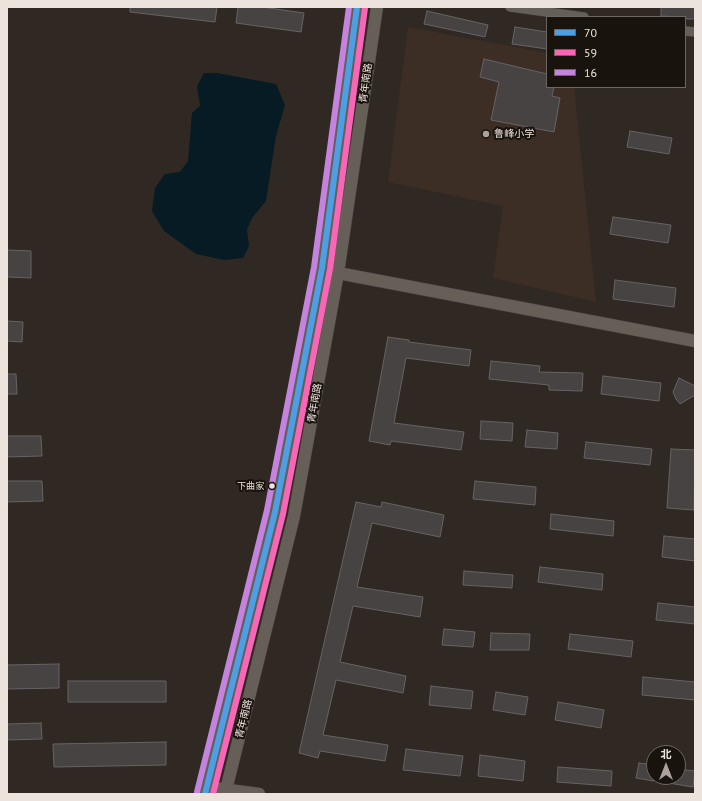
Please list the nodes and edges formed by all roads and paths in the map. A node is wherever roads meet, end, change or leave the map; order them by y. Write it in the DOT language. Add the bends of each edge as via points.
graph roads {
  1 [pos="357,7"];
  2 [pos="377,7"];
  3 [pos="514,7"];
  4 [pos="577,16"];
  5 [pos="338,273"];
  6 [pos="695,341"];
  7 [pos="206,790"];
  8 [pos="226,792"];
  9 [pos="259,794"];
  1 -- 7 [label="main road, 青年南路" via="322,268 276,504"];
  2 -- 5 [label="main road, 青年南路"];
  3 -- 4 [label="street"];
  5 -- 6 [label="main road"];
  5 -- 8 [label="main road, 青年南路" via="294,516"];
  7 -- 8 [label="main road"];
  8 -- 9 [label="main road"];
}
